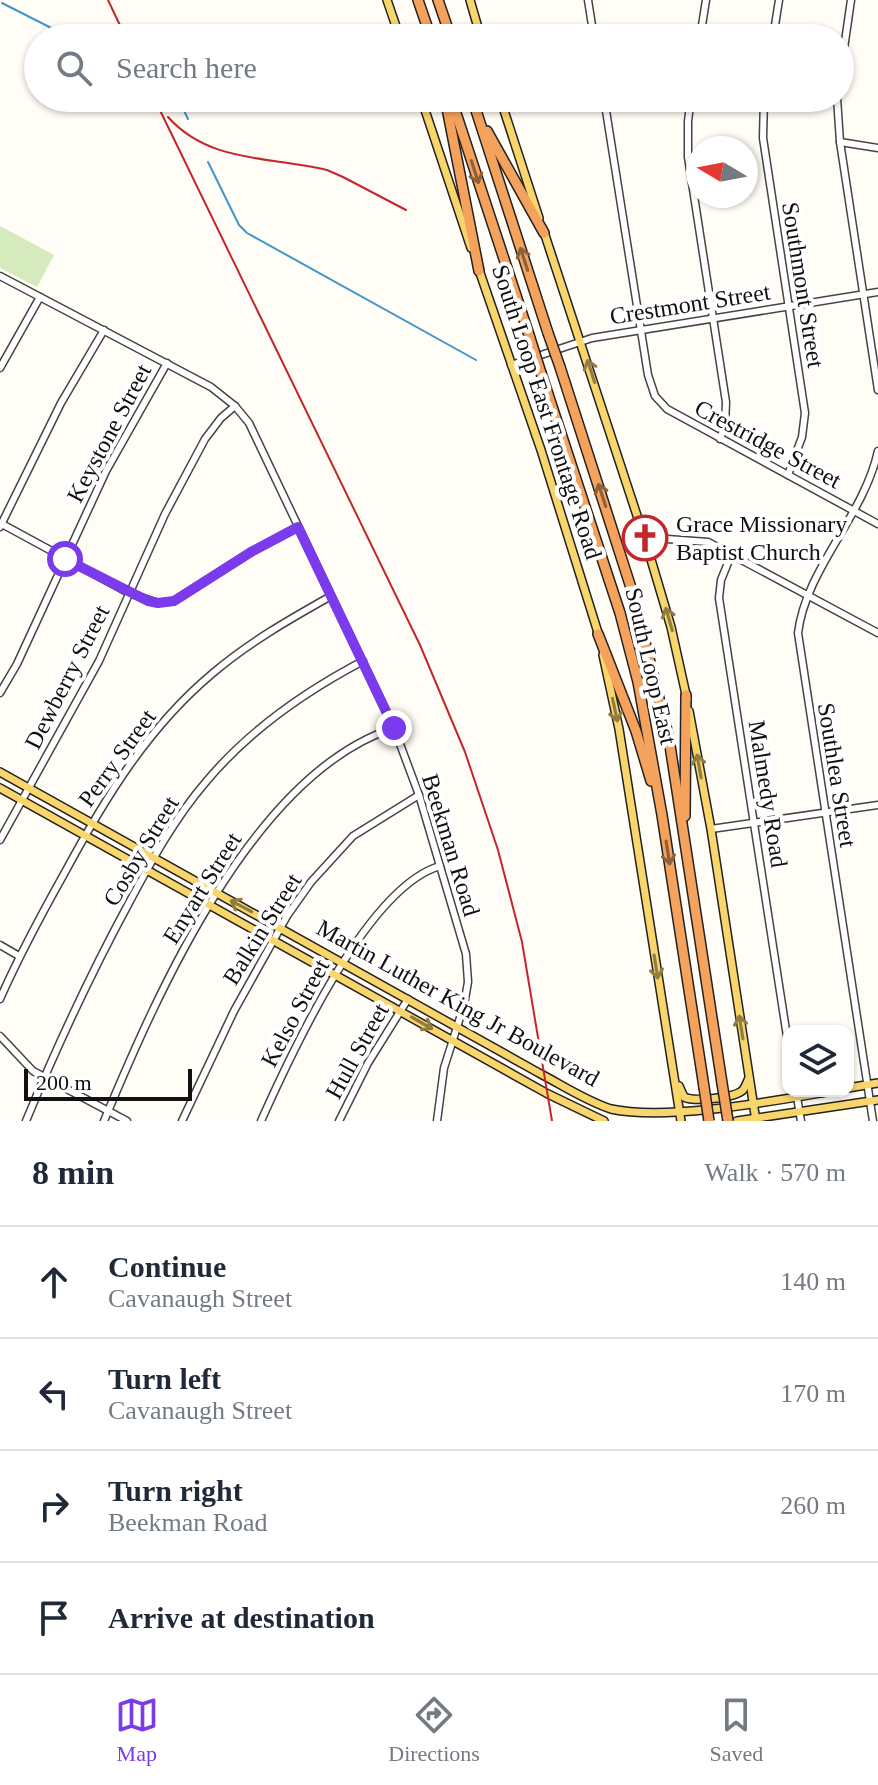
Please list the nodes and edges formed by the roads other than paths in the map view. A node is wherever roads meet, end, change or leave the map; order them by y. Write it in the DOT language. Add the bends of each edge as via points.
graph roads {
  1 [pos="387,0"];
  2 [pos="418,0"];
  3 [pos="438,0"];
  4 [pos="470,0"];
  5 [pos="588,0"];
  6 [pos="706,0"];
  7 [pos="779,0"];
  8 [pos="851,0"];
  9 [pos="395,24"];
  10 [pos="426,24"];
  11 [pos="446,24"];
  12 [pos="477,24"];
  13 [pos="592,24"];
  14 [pos="702,24"];
  15 [pos="775,24"];
  16 [pos="848,24"];
  17 [pos="426,112"];
  18 [pos="451,112"];
  19 [pos="453,112"];
  20 [pos="505,112"];
  21 [pos="606,112"];
  22 [pos="689,112"];
  23 [pos="764,112"];
  24 [pos="838,112"];
  25 [pos="477,113"];
  26 [pos="840,142"];
  27 [pos="878,148"];
  28 [pos="544,233"];
  29 [pos="479,271"];
  30 [pos="0,276"];
  31 [pos="878,292"];
  32 [pos="864,294"];
  33 [pos="40,297"];
  34 [pos="788,306"];
  35 [pos="712,318"];
  36 [pos="641,329"];
  37 [pos="104,330"];
  38 [pos="580,340"];
  39 [pos="167,363"];
  40 [pos="511,365"];
  41 [pos="0,368"];
  42 [pos="878,390"];
  43 [pos="235,406"];
  44 [pos="720,439"];
  45 [pos="878,451"];
  46 [pos="788,475"];
  47 [pos="855,511"];
  48 [pos="878,524"];
  49 [pos="0,525"];
  50 [pos="298,527"];
  51 [pos="647,546"];
  52 [pos="732,553"];
  53 [pos="65,559"];
  54 [pos="129,593"];
  55 [pos="809,595"];
  56 [pos="331,596"];
  57 [pos="878,633"];
  58 [pos="598,634"];
  59 [pos="363,661"];
  60 [pos="0,693"];
  61 [pos="686,695"];
  62 [pos="394,728"];
  63 [pos="0,772"];
  64 [pos="0,788"];
  65 [pos="30,788"];
  66 [pos="419,795"];
  67 [pos="22,800"];
  68 [pos="878,805"];
  69 [pos="825,814"];
  70 [pos="662,815"];
  71 [pos="92,823"];
  72 [pos="754,824"];
  73 [pos="711,829"];
  74 [pos="85,835"];
  75 [pos="0,840"];
  76 [pos="685,843"];
  77 [pos="154,857"];
  78 [pos="440,866"];
  79 [pos="147,870"];
  80 [pos="217,894"];
  81 [pos="210,906"];
  82 [pos="281,928"];
  83 [pos="274,940"];
  84 [pos="0,945"];
  85 [pos="19,956"];
  86 [pos="343,963"];
  87 [pos="335,976"];
  88 [pos="0,999"];
  89 [pos="408,999"];
  90 [pos="401,1010"];
  91 [pos="785,1025"];
  92 [pos="456,1026"];
  93 [pos="666,1030"];
  94 [pos="0,1036"];
  95 [pos="451,1040"];
  96 [pos="539,1073"];
  97 [pos="44,1077"];
  98 [pos="749,1077"];
  99 [pos="878,1083"];
  100 [pos="533,1085"];
  101 [pos="867,1085"];
  102 [pos="854,1087"];
  103 [pos="581,1096"];
  104 [pos="783,1097"];
  105 [pos="874,1101"];
  106 [pos="753,1104"];
  107 [pos="575,1109"];
  108 [pos="108,1111"];
  109 [pos="800,1116"];
  110 [pos="680,1117"];
  111 [pos="756,1120"];
  112 [pos="26,1121"];
  113 [pos="104,1121"];
  114 [pos="127,1121"];
  115 [pos="182,1121"];
  116 [pos="261,1121"];
  117 [pos="339,1121"];
  118 [pos="437,1121"];
  119 [pos="604,1121"];
  120 [pos="709,1121"];
  121 [pos="728,1121"];
  122 [pos="737,1121"];
  123 [pos="873,1121"];
  1 -- 9 [label="main road"];
  2 -- 10 [label="highway"];
  3 -- 11 [label="highway"];
  4 -- 12 [label="main road"];
  5 -- 13 [label="street"];
  6 -- 14 [label="street"];
  7 -- 15 [label="street"];
  8 -- 16 [label="street"];
  17 -- 29 [label="main road, South Loop East Frontage Road"];
  18 -- 29 [label="highway"];
  19 -- 70 [label="highway, South Loop East, one-way, bridge" via="620,613"];
  20 -- 28 [label="main road"];
  21 -- 36 [label="street"];
  22 -- 35 [label="street" via="688,157"];
  23 -- 34 [label="street, Southmont Street"];
  24 -- 26 [label="street"];
  25 -- 28 [label="highway"];
  76 -- 25 [label="highway, South Loop East, one-way, bridge" via="669,739 629,580"];
  26 -- 27 [label="street"];
  26 -- 32 [label="street"];
  28 -- 38 [label="main road"];
  29 -- 40 [label="main road, South Loop East Frontage Road"];
  30 -- 33 [label="street, Beekman Road"];
  31 -- 32 [label="street, Crestmont Street"];
  32 -- 34 [label="street, Crestmont Street"];
  32 -- 42 [label="street"];
  33 -- 37 [label="street, Beekman Road"];
  33 -- 41 [label="street"];
  34 -- 35 [label="street, Crestmont Street"];
  34 -- 46 [label="street, Southmont Street" via="805,413"];
  35 -- 36 [label="street, Crestmont Street"];
  35 -- 44 [label="street" via="726,402"];
  36 -- 38 [label="street, Crestmont Street"];
  36 -- 44 [label="street, Crestridge Street" via="655,396 667,409"];
  37 -- 39 [label="street, Beekman Road"];
  37 -- 49 [label="street"];
  38 -- 40 [label="street, Crestmont Street"];
  51 -- 38 [label="main road, one-way"];
  39 -- 43 [label="street, Beekman Road"];
  39 -- 53 [label="street, Keystone Street" via="106,471"];
  40 -- 58 [label="main road, South Loop East Frontage Road"];
  43 -- 50 [label="street, Beekman Road" via="249,423"];
  43 -- 54 [label="street, Dewberry Street" via="205,439"];
  44 -- 46 [label="street, Crestridge Street"];
  45 -- 47 [label="street, Southlea Street"];
  46 -- 47 [label="street, Crestridge Street"];
  47 -- 48 [label="street, Crestridge Street"];
  47 -- 55 [label="street, Southlea Street"];
  49 -- 53 [label="street"];
  50 -- 54 [label="street" via="174,601 158,603"];
  50 -- 56 [label="street, Beekman Road"];
  51 -- 52 [label="street" via="686,539"];
  61 -- 51 [label="main road, one-way"];
  52 -- 55 [label="street"];
  52 -- 72 [label="street, Malmedy Road" via="719,598"];
  53 -- 54 [label="street"];
  53 -- 60 [label="street, Keystone Street"];
  54 -- 65 [label="street, Dewberry Street" via="99,661"];
  55 -- 57 [label="street"];
  55 -- 69 [label="street, Southlea Street" via="798,633"];
  56 -- 59 [label="street, Beekman Road"];
  56 -- 71 [label="street, Perry Street" via="282,623 213,673 134,757"];
  58 -- 70 [label="highway"];
  58 -- 93 [label="main road, South Loop East Frontage Road, one-way" via="619,729"];
  59 -- 62 [label="street, Beekman Road"];
  59 -- 77 [label="street, Cosby Street" via="295,699 257,732 205,782"];
  73 -- 61 [label="main road, one-way"];
  61 -- 76 [label="highway"];
  62 -- 66 [label="street, Beekman Road"];
  62 -- 80 [label="street, Enyart Street" via="332,760 292,794 259,831"];
  63 -- 65 [label="main road, Martin Luther King Jr Boulevard"];
  64 -- 67 [label="main road, Martin Luther King Jr Boulevard"];
  65 -- 67 [label="street, Dewberry Street"];
  65 -- 71 [label="main road, Martin Luther King Jr Boulevard"];
  66 -- 78 [label="street, Beekman Road"];
  66 -- 82 [label="street, Balkin Street" via="353,836 311,882"];
  67 -- 74 [label="main road, Martin Luther King Jr Boulevard"];
  67 -- 75 [label="street, Dewberry Street"];
  68 -- 69 [label="street"];
  69 -- 72 [label="street"];
  69 -- 101 [label="street, Southlea Street"];
  70 -- 120 [label="highway, South Loop East, one-way, bridge"];
  71 -- 74 [label="street, Perry Street"];
  71 -- 77 [label="main road, Martin Luther King Jr Boulevard"];
  72 -- 73 [label="street"];
  72 -- 91 [label="street, Malmedy Road"];
  98 -- 73 [label="main road, one-way"];
  74 -- 79 [label="main road, Martin Luther King Jr Boulevard"];
  74 -- 85 [label="street, Perry Street"];
  76 -- 121 [label="highway, South Loop East, bridge"];
  77 -- 79 [label="street, Cosby Street"];
  77 -- 80 [label="main road, Martin Luther King Jr Boulevard"];
  78 -- 86 [label="street, Kelso Street" via="409,883 370,922"];
  78 -- 92 [label="street, Beekman Road" via="466,954 466,995"];
  79 -- 81 [label="main road, Martin Luther King Jr Boulevard"];
  79 -- 97 [label="street, Cosby Street"];
  80 -- 81 [label="street, Enyart Street"];
  82 -- 80 [label="main road, Martin Luther King Jr Boulevard, one-way"];
  81 -- 83 [label="main road, Martin Luther King Jr Boulevard"];
  81 -- 108 [label="street, Enyart Street" via="167,982"];
  82 -- 83 [label="street, Balkin Street"];
  82 -- 86 [label="main road, Martin Luther King Jr Boulevard"];
  83 -- 87 [label="main road, Martin Luther King Jr Boulevard"];
  83 -- 115 [label="street, Balkin Street"];
  84 -- 85 [label="street"];
  85 -- 88 [label="street, Perry Street"];
  86 -- 87 [label="street, Kelso Street"];
  86 -- 89 [label="main road, Martin Luther King Jr Boulevard"];
  87 -- 90 [label="main road, Martin Luther King Jr Boulevard"];
  87 -- 116 [label="street, Kelso Street"];
  89 -- 90 [label="street, Hull Street"];
  89 -- 92 [label="main road, Martin Luther King Jr Boulevard"];
  90 -- 95 [label="main road, Martin Luther King Jr Boulevard, one-way"];
  90 -- 117 [label="street, Hull Street"];
  92 -- 95 [label="street, Beekman Road"];
  92 -- 96 [label="main road, Martin Luther King Jr Boulevard"];
  93 -- 98 [label="main road" via="684,1097 736,1094"];
  93 -- 110 [label="main road, South Loop East Frontage Road"];
  94 -- 97 [label="street"];
  95 -- 100 [label="main road, Martin Luther King Jr Boulevard"];
  95 -- 118 [label="street, Beekman Road"];
  96 -- 100 [label="main road"];
  96 -- 103 [label="main road, Martin Luther King Jr Boulevard"];
  97 -- 108 [label="street"];
  97 -- 112 [label="street, Cosby Street"];
  98 -- 106 [label="main road"];
  99 -- 101 [label="main road"];
  100 -- 107 [label="main road, Martin Luther King Jr Boulevard"];
  101 -- 102 [label="main road"];
  101 -- 105 [label="street, Southlea Street"];
  103 -- 107 [label="main road"];
  103 -- 110 [label="main road, Martin Luther King Jr Boulevard" via="610,1109"];
  104 -- 106 [label="main road, Martin Luther King Jr Boulevard"];
  105 -- 109 [label="main road"];
  105 -- 123 [label="street, Southlea Street"];
  106 -- 110 [label="main road, Martin Luther King Jr Boulevard"];
  106 -- 111 [label="main road"];
  107 -- 119 [label="main road, Martin Luther King Jr Boulevard"];
  108 -- 113 [label="street, Enyart Street"];
  108 -- 114 [label="street"];
  109 -- 111 [label="main road"];
  111 -- 122 [label="main road"];
}
